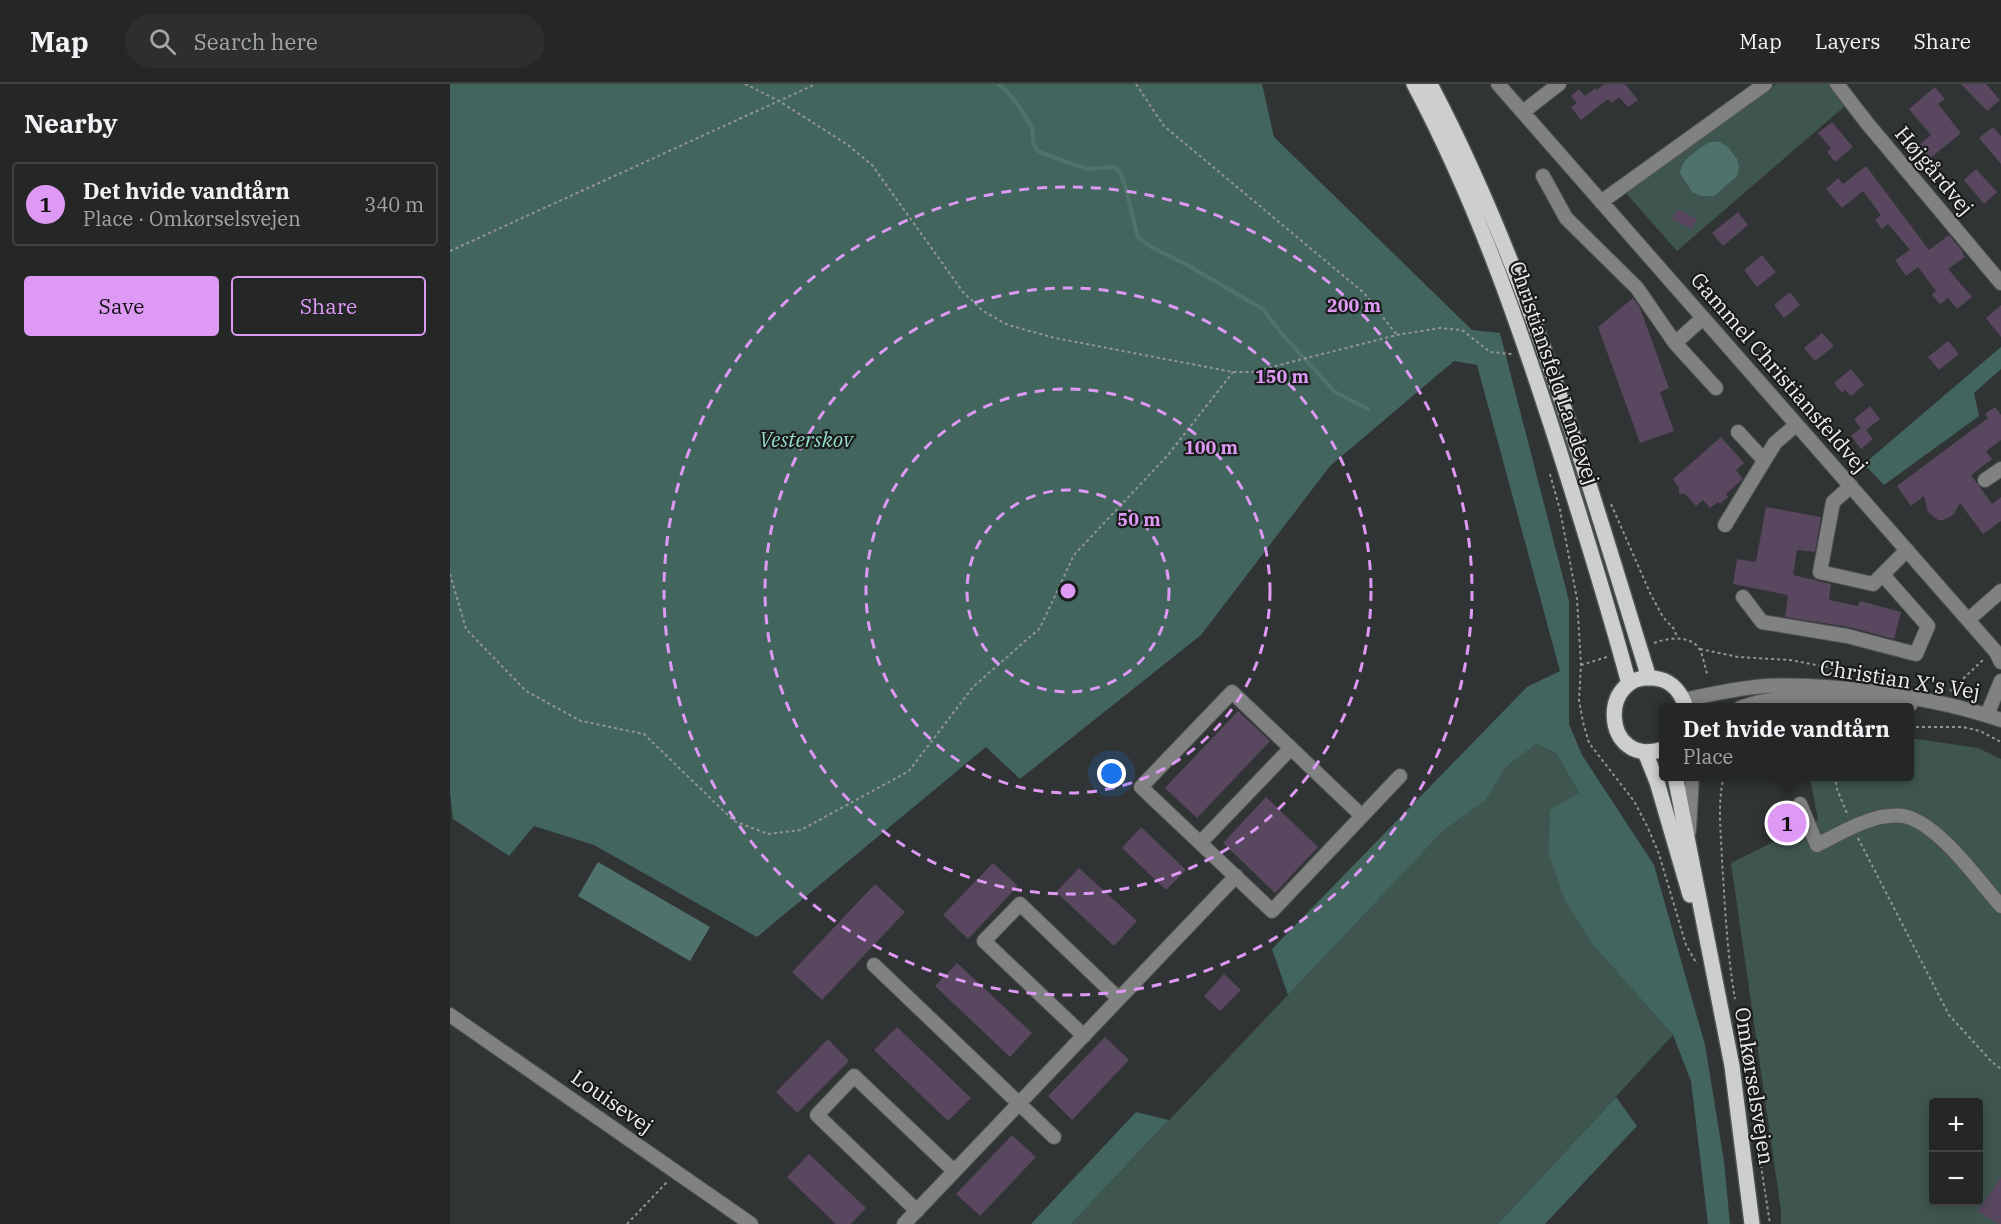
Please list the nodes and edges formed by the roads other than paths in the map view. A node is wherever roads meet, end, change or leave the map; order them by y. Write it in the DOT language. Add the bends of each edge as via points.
graph roads {
  1 [pos="1414,84"];
  2 [pos="1430,84"];
  3 [pos="1498,84"];
  4 [pos="1559,84"];
  5 [pos="1765,84"];
  6 [pos="1837,84"];
  7 [pos="1523,112"];
  8 [pos="1543,176"];
  9 [pos="1601,202"];
  10 [pos="2001,283"];
  11 [pos="1703,318"];
  12 [pos="1675,343"];
  13 [pos="1716,388"];
  14 [pos="1796,424"];
  15 [pos="1738,432"];
  16 [pos="1764,460"];
  17 [pos="2001,469"];
  18 [pos="1985,480"];
  19 [pos="1851,486"];
  20 [pos="1725,525"];
  21 [pos="1907,550"];
  22 [pos="1883,574"];
  23 [pos="2001,591"];
  24 [pos="1743,597"];
  25 [pos="1968,620"];
  26 [pos="1999,657"];
  27 [pos="1649,678"];
  28 [pos="2001,681"];
  29 [pos="1629,684"];
  30 [pos="1946,699"];
  31 [pos="1684,703"];
  32 [pos="1688,703"];
  33 [pos="1755,703"];
  34 [pos="1856,703"];
  35 [pos="1902,703"];
  36 [pos="1987,715"];
  37 [pos="2001,720"];
  38 [pos="1291,748"];
  39 [pos="1659,750"];
  40 [pos="1645,752"];
  41 [pos="1400,776"];
  42 [pos="1676,781"];
  43 [pos="1692,781"];
  44 [pos="1800,804"];
  45 [pos="1362,816"];
  46 [pos="1688,842"];
  47 [pos="1200,843"];
  48 [pos="1236,876"];
  49 [pos="2001,906"];
  50 [pos="1709,955"];
  51 [pos="874,965"];
  52 [pos="1119,999"];
  53 [pos="450,1015"];
  54 [pos="1084,1035"];
  55 [pos="1019,1103"];
  56 [pos="1054,1137"];
  57 [pos="954,1171"];
  58 [pos="917,1210"];
  59 [pos="751,1224"];
  60 [pos="904,1224"];
  61 [pos="1752,1224"];
  1 -- 29 [label="main road, Christiansfeld Landevej" via="1477,216 1509,298 1588,540"];
  2 -- 27 [label="main road, Christiansfeld Landevej" via="1494,222 1537,333"];
  3 -- 7 [label="street, Gammel Christiansfeldvej"];
  4 -- 7 [label="street"];
  5 -- 9 [label="street"];
  6 -- 10 [label="street, Højgårdvej"];
  7 -- 9 [label="street, Gammel Christiansfeldvej"];
  8 -- 12 [label="street" via="1566,218 1637,288"];
  9 -- 11 [label="street, Gammel Christiansfeldvej"];
  11 -- 12 [label="street"];
  11 -- 14 [label="street, Gammel Christiansfeldvej"];
  12 -- 13 [label="street"];
  14 -- 16 [label="street" via="1775,443"];
  14 -- 19 [label="street, Gammel Christiansfeldvej"];
  15 -- 16 [label="street"];
  16 -- 20 [label="street"];
  17 -- 18 [label="street"];
  19 -- 21 [label="street, Gammel Christiansfeldvej"];
  19 -- 22 [label="street" via="1833,502 1820,572 1873,584"];
  21 -- 22 [label="street"];
  21 -- 25 [label="street, Gammel Christiansfeldvej"];
  22 -- 24 [label="street" via="1928,626 1916,654 1847,636 1762,622"];
  23 -- 25 [label="street"];
  25 -- 26 [label="street, Gammel Christiansfeldvej"];
  27 -- 29 [label="main road"];
  27 -- 31 [label="main road" via="1670,684"];
  28 -- 36 [label="street"];
  29 -- 40 [label="main road" via="1615,702 1614,724 1625,743"];
  30 -- 32 [label="street, Christian X's Vej" via="1767,686 1731,690"];
  30 -- 35 [label="street"];
  30 -- 36 [label="street, Christian X's Vej"];
  33 -- 34 [label="street" via="1807,699"];
  36 -- 37 [label="street, Christian X's Vej"];
  38 -- 45 [label="street"];
  38 -- 47 [label="street"];
  38 -- 47 [label="street" via="1232,692 1224,700 1141,787"];
  39 -- 40 [label="main road"];
  40 -- 50 [label="main road, Omkørselsvejen"];
  41 -- 45 [label="street"];
  42 -- 46 [label="main road, Omkørselsvejen"];
  43 -- 46 [label="street"];
  44 -- 49 [label="street" via="1817,845 1879,818 1902,816 1923,824 1938,835"];
  45 -- 48 [label="street" via="1272,911"];
  46 -- 50 [label="main road, Omkørselsvejen"];
  47 -- 48 [label="street"];
  48 -- 52 [label="street"];
  50 -- 61 [label="main road, Omkørselsvejen" via="1732,1066"];
  51 -- 55 [label="street"];
  52 -- 54 [label="street"];
  52 -- 54 [label="street" via="1020,904 984,940"];
  53 -- 59 [label="street, Louisevej"];
  54 -- 55 [label="street"];
  55 -- 56 [label="street"];
  55 -- 57 [label="street"];
  57 -- 58 [label="street"];
  57 -- 58 [label="street" via="854,1076 824,1107 817,1115"];
  58 -- 60 [label="street"];
}
